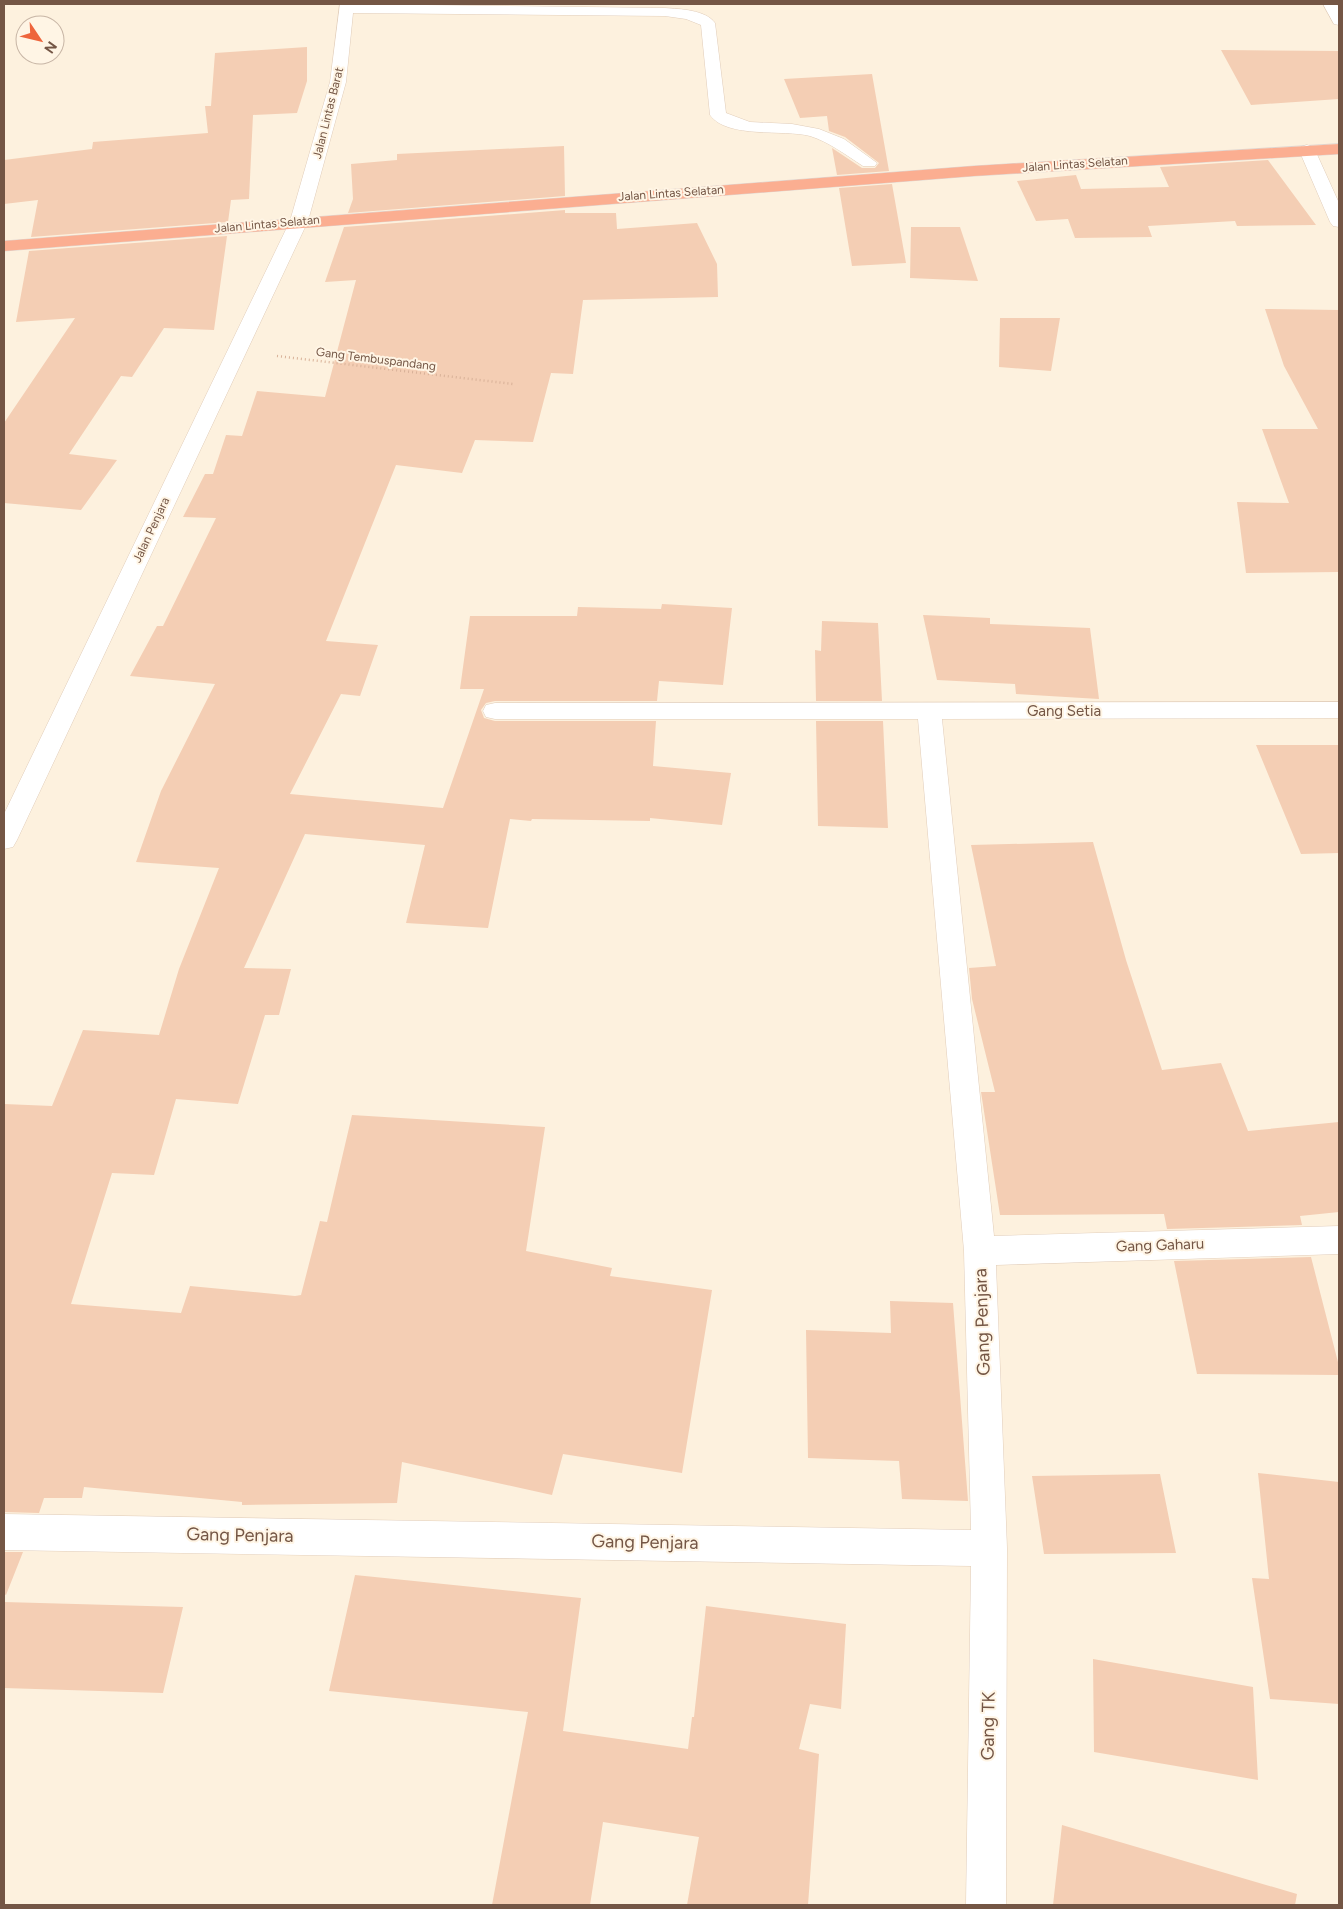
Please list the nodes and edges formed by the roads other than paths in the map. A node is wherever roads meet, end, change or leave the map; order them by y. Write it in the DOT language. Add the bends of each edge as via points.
graph roads {
  1 [pos="1330,4"];
  2 [pos="346,6"];
  3 [pos="1339,21"];
  4 [pos="1339,149"];
  5 [pos="1307,150"];
  6 [pos="908,160"];
  7 [pos="869,163"];
  8 [pos="423,196"];
  9 [pos="324,204"];
  10 [pos="296,211"];
  11 [pos="1339,222"];
  12 [pos="4,246"];
  13 [pos="1339,710"];
  14 [pos="496,711"];
  15 [pos="929,711"];
  16 [pos="4,840"];
  17 [pos="1339,1240"];
  18 [pos="980,1251"];
  19 [pos="4,1532"];
  20 [pos="989,1548"];
  21 [pos="986,1905"];
  1 -- 3 [label="street"];
  2 -- 7 [label="street" via="665,12 698,17 708,23 718,115 731,124 746,128 804,130 831,138"];
  2 -- 10 [label="street, Jalan Lintas Barat" via="338,82"];
  4 -- 5 [label="highway, Jalan Lintas Selatan"];
  5 -- 10 [label="highway, Jalan Lintas Selatan" via="941,165"];
  5 -- 11 [label="street"];
  6 -- 7 [label="highway, Jalan Lintas Selatan"];
  7 -- 8 [label="highway, Jalan Lintas Selatan"];
  9 -- 10 [label="highway, Jalan Lintas Selatan"];
  10 -- 12 [label="highway, Jalan Lintas Selatan"];
  10 -- 16 [label="street, Jalan Penjara" via="236,351"];
  13 -- 15 [label="street, Gang Setia"];
  14 -- 15 [label="street, Gang Setia"];
  15 -- 18 [label="street, Gang Penjara"];
  17 -- 18 [label="street, Gang Gaharu"];
  18 -- 20 [label="street, Gang Penjara"];
  19 -- 20 [label="street, Gang Penjara"];
  20 -- 21 [label="street, Gang TK"];
}
